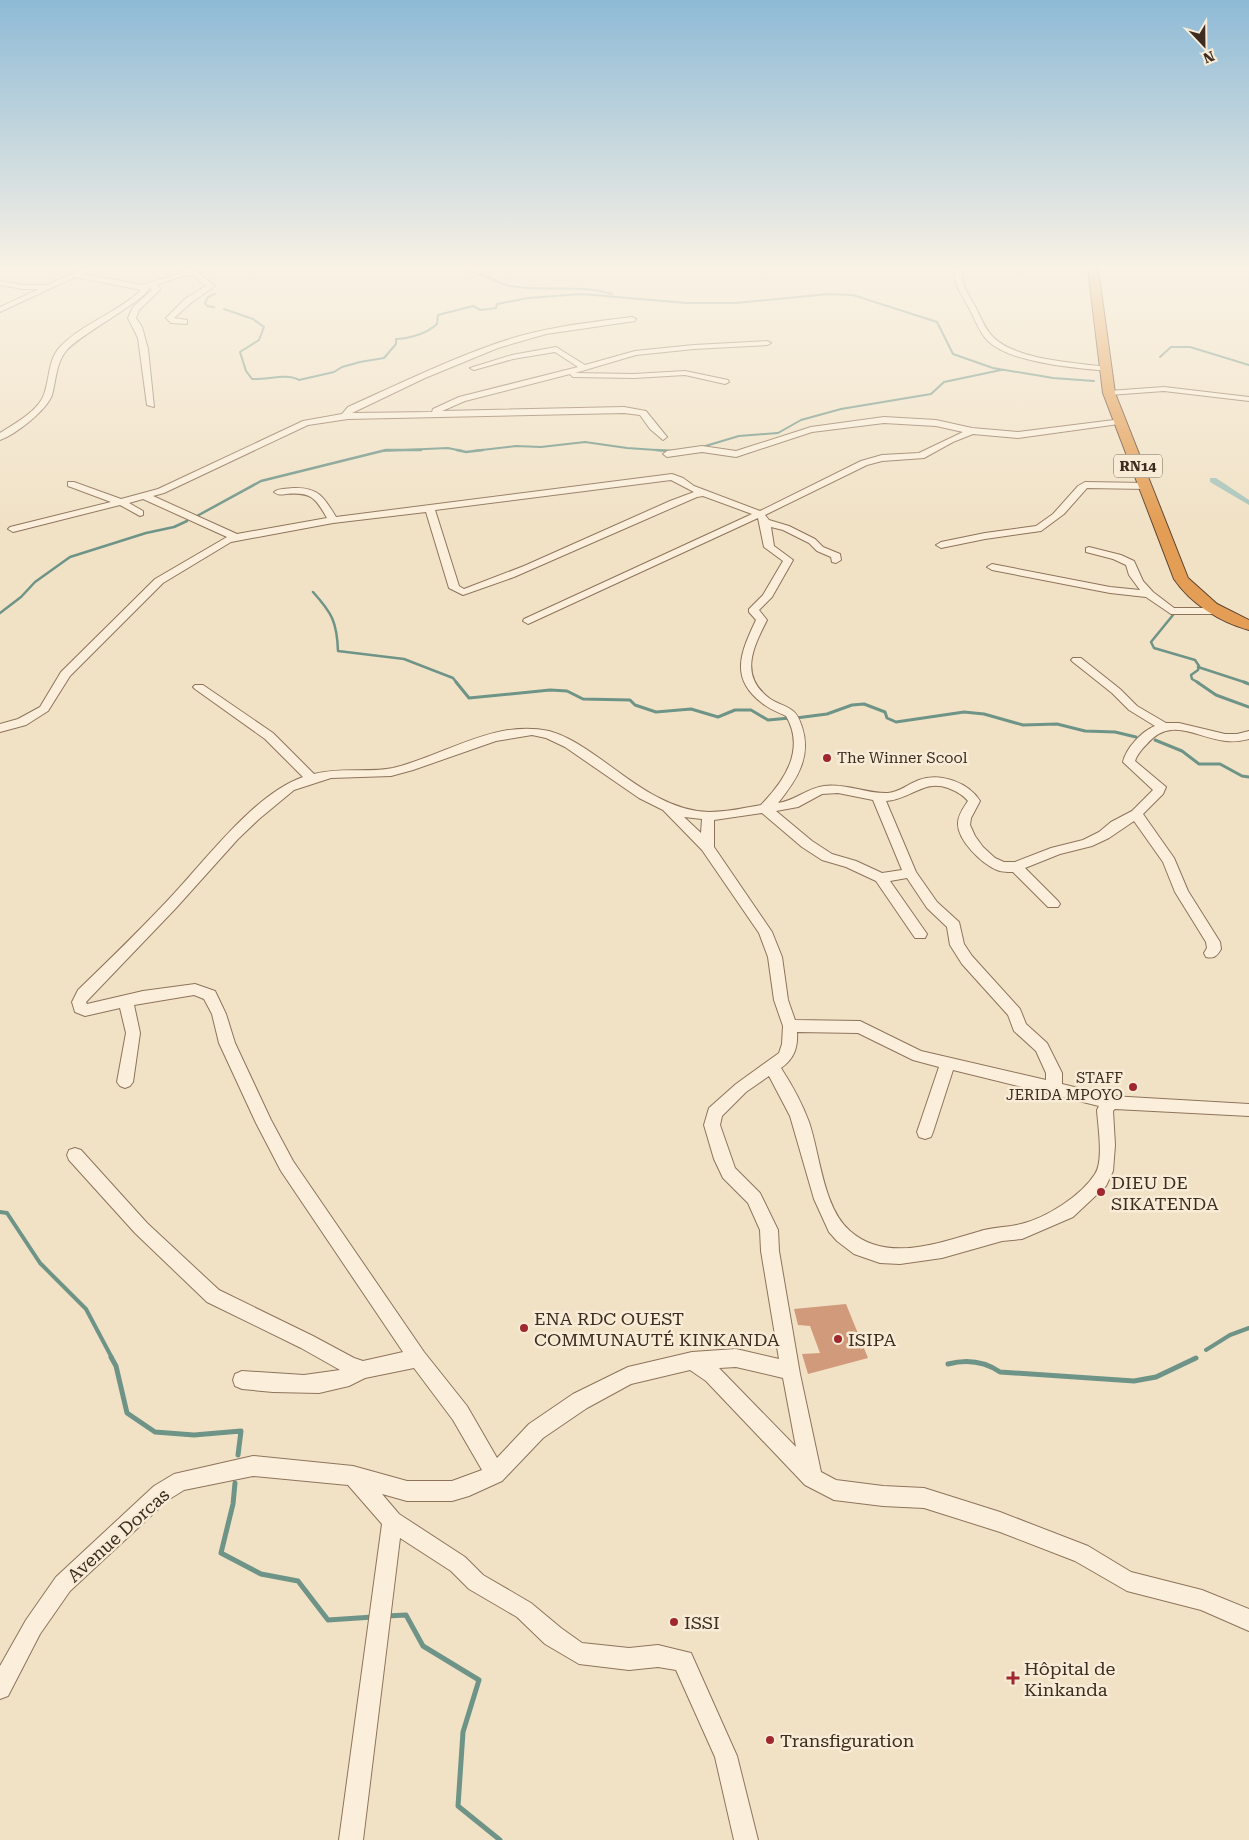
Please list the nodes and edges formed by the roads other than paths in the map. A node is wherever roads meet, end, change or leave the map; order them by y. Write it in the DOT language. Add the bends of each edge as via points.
graph roads {
  1 [pos="60,355"];
  2 [pos="144,355"];
  3 [pos="493,355"];
  4 [pos="517,355"];
  5 [pos="565,355"];
  6 [pos="628,355"];
  7 [pos="1027,355"];
  8 [pos="1104,355"];
  9 [pos="474,368"];
  10 [pos="584,368"];
  11 [pos="1107,369"];
  12 [pos="560,375"];
  13 [pos="725,382"];
  14 [pos="1109,393"];
  15 [pos="1249,399"];
  16 [pos="151,406"];
  17 [pos="428,414"];
  18 [pos="344,417"];
  19 [pos="1119,421"];
  20 [pos="972,431"];
  21 [pos="0,437"];
  22 [pos="663,437"];
  23 [pos="667,454"];
  24 [pos="71,484"];
  25 [pos="1146,486"];
  26 [pos="279,492"];
  27 [pos="702,492"];
  28 [pos="145,496"];
  29 [pos="121,502"];
  30 [pos="430,509"];
  31 [pos="140,513"];
  32 [pos="762,518"];
  33 [pos="333,520"];
  34 [pos="13,529"];
  35 [pos="236,537"];
  36 [pos="941,545"];
  37 [pos="1089,550"];
  38 [pos="836,560"];
  39 [pos="992,567"];
  40 [pos="1149,594"];
  41 [pos="1216,611"];
  42 [pos="528,620"];
  43 [pos="1249,624"];
  44 [pos="1077,660"];
  45 [pos="199,687"];
  46 [pos="1165,727"];
  47 [pos="0,728"];
  48 [pos="1249,735"];
  49 [pos="312,779"];
  50 [pos="877,796"];
  51 [pos="666,807"];
  52 [pos="765,809"];
  53 [pos="1136,814"];
  54 [pos="708,816"];
  55 [pos="707,847"];
  56 [pos="1016,867"];
  57 [pos="910,872"];
  58 [pos="881,878"];
  59 [pos="1053,904"];
  60 [pos="920,934"];
  61 [pos="1211,953"];
  62 [pos="126,1002"];
  63 [pos="790,1026"];
  64 [pos="948,1062"];
  65 [pos="771,1067"];
  66 [pos="125,1082"];
  67 [pos="1054,1088"];
  68 [pos="1111,1102"];
  69 [pos="1249,1110"];
  70 [pos="925,1132"];
  71 [pos="75,1155"];
  72 [pos="418,1358"];
  73 [pos="692,1361"];
  74 [pos="363,1370"];
  75 [pos="791,1371"];
  76 [pos="242,1380"];
  77 [pos="495,1474"];
  78 [pos="352,1476"];
  79 [pos="812,1478"];
  80 [pos="392,1521"];
  81 [pos="1249,1620"];
  82 [pos="0,1688"];
  83 [pos="351,1840"];
  84 [pos="746,1840"];
  1 -- 21 [label="street" via="42,405"];
  2 -- 16 [label="street"];
  3 -- 18 [label="street" via="446,366 351,409"];
  4 -- 9 [label="street"];
  5 -- 10 [label="street"];
  6 -- 10 [label="street"];
  7 -- 11 [label="street"];
  8 -- 11 [label="highway, RN14"];
  10 -- 12 [label="street"];
  11 -- 14 [label="highway, RN14"];
  12 -- 13 [label="street" via="685,373"];
  12 -- 17 [label="street" via="462,399"];
  14 -- 15 [label="street" via="1164,389"];
  14 -- 19 [label="highway, RN14"];
  17 -- 18 [label="street"];
  17 -- 22 [label="street" via="624,410 643,413"];
  18 -- 28 [label="street" via="306,423 190,479"];
  19 -- 20 [label="street" via="1018,435"];
  19 -- 25 [label="highway, RN14"];
  20 -- 23 [label="street" via="936,423 884,420 811,430 736,454 702,450"];
  20 -- 32 [label="street" via="921,456 882,458 864,463"];
  24 -- 29 [label="street"];
  25 -- 36 [label="street" via="1081,486 1071,502 1038,529"];
  25 -- 41 [label="highway, RN14" via="1181,580"];
  26 -- 33 [label="street" via="299,490 315,493"];
  27 -- 30 [label="street" via="672,477"];
  27 -- 30 [label="street" via="679,498 556,556 463,592 454,588"];
  27 -- 32 [label="street"];
  28 -- 29 [label="street"];
  28 -- 35 [label="street"];
  29 -- 31 [label="street"];
  29 -- 34 [label="street"];
  30 -- 33 [label="street"];
  32 -- 38 [label="street" via="812,541 820,549 836,556"];
  32 -- 42 [label="street"];
  32 -- 52 [label="street" via="769,547 788,560 767,597 754,609 762,620 750,642 746,676 758,695 790,715 795,722 801,749 793,774"];
  33 -- 35 [label="street"];
  35 -- 47 [label="street" via="159,581 65,674 44,709 26,720"];
  37 -- 40 [label="street" via="1130,563 1134,575"];
  39 -- 40 [label="street" via="1039,574 1114,592"];
  40 -- 41 [label="street" via="1176,612"];
  41 -- 43 [label="highway, RN14"];
  44 -- 46 [label="street" via="1133,708"];
  45 -- 49 [label="street" via="269,736"];
  46 -- 48 [label="street" via="1191,729 1223,739 1237,740"];
  46 -- 53 [label="street" via="1148,736 1130,757 1129,762 1160,787"];
  49 -- 51 [label="street" via="342,773 392,771 506,734 533,731 547,734 579,750 615,777"];
  49 -- 62 [label="street" via="289,788 255,815 83,994 79,1002 80,1008 85,1010"];
  50 -- 52 [label="street" via="850,790 819,790 790,805"];
  50 -- 56 [label="street" via="895,796 923,781 947,782 974,801 964,824 978,850 1002,868"];
  50 -- 57 [label="street"];
  51 -- 54 [label="street"];
  51 -- 55 [label="street"];
  52 -- 54 [label="street"];
  52 -- 58 [label="street" via="827,857"];
  53 -- 56 [label="street" via="1087,843"];
  53 -- 61 [label="street" via="1159,845 1189,906 1213,942"];
  54 -- 55 [label="street"];
  55 -- 63 [label="street" via="765,932 775,957 781,1000"];
  56 -- 59 [label="street"];
  57 -- 58 [label="street"];
  57 -- 67 [label="street" via="932,904 954,926 955,940 966,960 1016,1013 1019,1027 1042,1047 1054,1073"];
  58 -- 60 [label="street"];
  62 -- 66 [label="street" via="133,1033"];
  62 -- 72 [label="street" via="195,988 210,995 227,1043 287,1166"];
  63 -- 64 [label="street" via="860,1026 918,1056"];
  63 -- 65 [label="street" via="790,1044 785,1057"];
  64 -- 67 [label="street"];
  64 -- 70 [label="street"];
  65 -- 68 [label="street" via="785,1086 800,1121 831,1221 842,1236 855,1245 870,1253 893,1256 928,1254 1004,1233 1024,1231 1067,1212 1102,1177 1108,1142 1105,1110"];
  65 -- 75 [label="street" via="740,1088 716,1113 712,1125 729,1173 754,1198 769,1230"];
  67 -- 68 [label="street"];
  68 -- 69 [label="street"];
  71 -- 74 [label="street" via="141,1228 213,1296"];
  72 -- 74 [label="street"];
  72 -- 77 [label="street" via="460,1413"];
  73 -- 75 [label="street" via="736,1358"];
  73 -- 77 [label="street" via="628,1376 580,1401 536,1432"];
  73 -- 79 [label="street" via="728,1389"];
  74 -- 76 [label="street" via="351,1377 321,1383 288,1385"];
  75 -- 79 [label="street"];
  77 -- 78 [label="street, Avenue Dorcas" via="452,1491 432,1492 407,1491"];
  78 -- 80 [label="street"];
  78 -- 82 [label="street, Avenue Dorcas" via="253,1466 181,1481 161,1493 63,1584 33,1627"];
  79 -- 81 [label="street" via="834,1490 924,1498 1000,1522 1081,1553 1126,1581 1202,1600"];
  80 -- 83 [label="street"];
  80 -- 84 [label="street" via="458,1564 476,1582 524,1610 553,1636 579,1653 629,1659 658,1656 683,1661 726,1756"];
}
